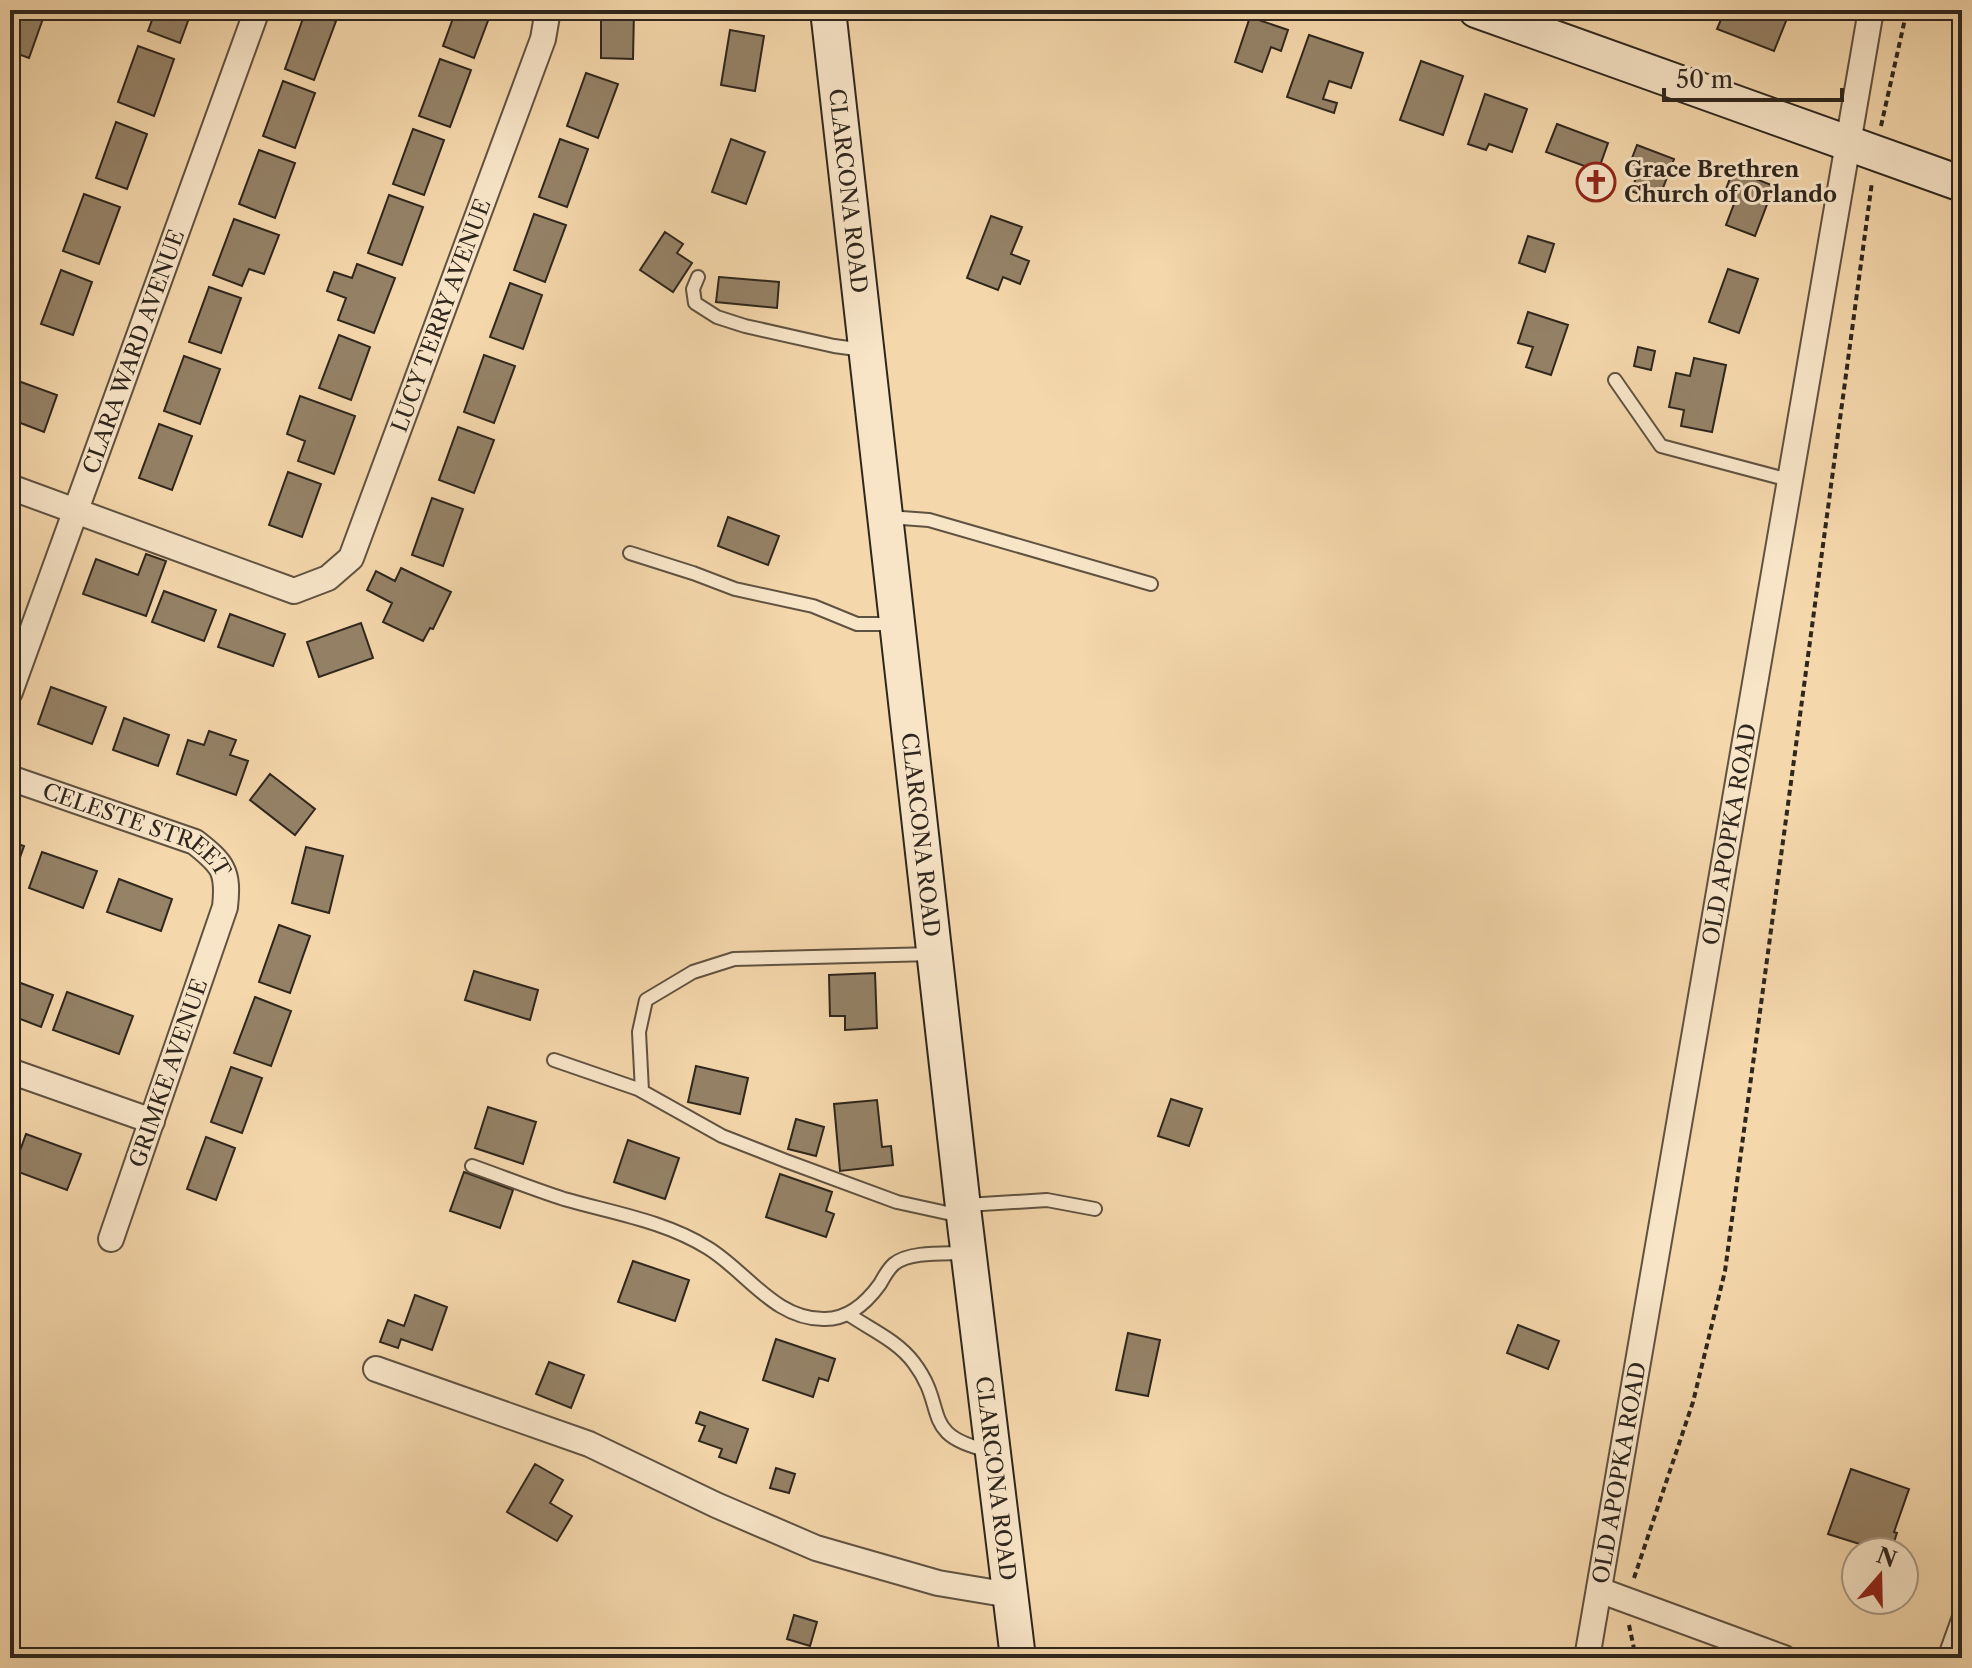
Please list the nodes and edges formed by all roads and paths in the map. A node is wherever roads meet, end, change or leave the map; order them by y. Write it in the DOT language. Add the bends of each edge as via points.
graph roads {
  1 [pos="257,10"];
  2 [pos="548,10"];
  3 [pos="828,10"];
  4 [pos="1476,10"];
  5 [pos="1871,10"];
  6 [pos="1907,10"];
  7 [pos="1882,125"];
  8 [pos="1847,144"];
  9 [pos="1873,171"];
  10 [pos="1962,184"];
  11 [pos="698,277"];
  12 [pos="866,350"];
  13 [pos="1615,380"];
  14 [pos="1789,480"];
  15 [pos="10,487"];
  16 [pos="75,511"];
  17 [pos="884,517"];
  18 [pos="630,553"];
  19 [pos="1151,584"];
  20 [pos="896,624"];
  21 [pos="10,692"];
  22 [pos="10,778"];
  23 [pos="225,907"];
  24 [pos="934,954"];
  25 [pos="554,1060"];
  26 [pos="10,1071"];
  27 [pos="642,1091"];
  28 [pos="152,1121"];
  29 [pos="472,1166"];
  30 [pos="1095,1209"];
  31 [pos="964,1211"];
  32 [pos="111,1239"];
  33 [pos="969,1253"];
  34 [pos="848,1314"];
  35 [pos="376,1369"];
  36 [pos="993,1452"];
  37 [pos="1599,1590"];
  38 [pos="1010,1595"];
  39 [pos="1626,1600"];
  40 [pos="1962,1608"];
  41 [pos="1018,1658"];
  42 [pos="1587,1658"];
  43 [pos="1636,1658"];
  44 [pos="1784,1658"];
  45 [pos="1944,1658"];
  1 -- 16 [label="street, CLARA WARD AVENUE"];
  2 -- 16 [label="street, LUCY TERRY AVENUE" via="543,39 351,558 328,578 294,591"];
  3 -- 12 [label="main road, CLARCONA ROAD"];
  4 -- 8 [label="main road"];
  5 -- 8 [label="street, OLD APOPKA ROAD"];
  6 -- 7 [label="path"];
  8 -- 10 [label="main road"];
  8 -- 14 [label="street, OLD APOPKA ROAD"];
  9 -- 39 [label="path" via="1725,1271 1693,1402"];
  11 -- 12 [label="lane" via="695,303 717,317 765,332"];
  12 -- 17 [label="main road, CLARCONA ROAD"];
  13 -- 14 [label="lane" via="1661,446"];
  14 -- 37 [label="street, OLD APOPKA ROAD"];
  15 -- 16 [label="street"];
  16 -- 21 [label="street, CLARA WARD AVENUE"];
  17 -- 19 [label="lane" via="929,520"];
  17 -- 20 [label="main road, CLARCONA ROAD"];
  18 -- 20 [label="lane" via="735,589 813,606 857,624"];
  20 -- 24 [label="main road, CLARCONA ROAD"];
  22 -- 23 [label="street, CELESTE STREET" via="195,842 217,860 228,883"];
  23 -- 28 [label="street, GRIMKE AVENUE"];
  24 -- 27 [label="lane" via="734,959 693,972 646,1000 639,1032"];
  24 -- 31 [label="main road, CLARCONA ROAD"];
  25 -- 27 [label="lane"];
  26 -- 28 [label="street"];
  27 -- 31 [label="lane" via="735,1141 897,1202"];
  28 -- 32 [label="street, GRIMKE AVENUE"];
  29 -- 34 [label="lane" via="683,1234 710,1249 779,1307 825,1319"];
  30 -- 31 [label="lane" via="1047,1200"];
  31 -- 33 [label="main road, CLARCONA ROAD"];
  33 -- 34 [label="lane" via="895,1263"];
  33 -- 36 [label="main road, CLARCONA ROAD"];
  34 -- 36 [label="lane" via="913,1361 928,1382 940,1426 949,1437"];
  35 -- 38 [label="street" via="589,1444 816,1548 938,1583"];
  36 -- 38 [label="main road, CLARCONA ROAD"];
  37 -- 39 [label="street"];
  37 -- 42 [label="street, OLD APOPKA ROAD"];
  38 -- 41 [label="main road, CLARCONA ROAD"];
  39 -- 43 [label="path"];
  39 -- 44 [label="street"];
  40 -- 45 [label="lane"];
}
